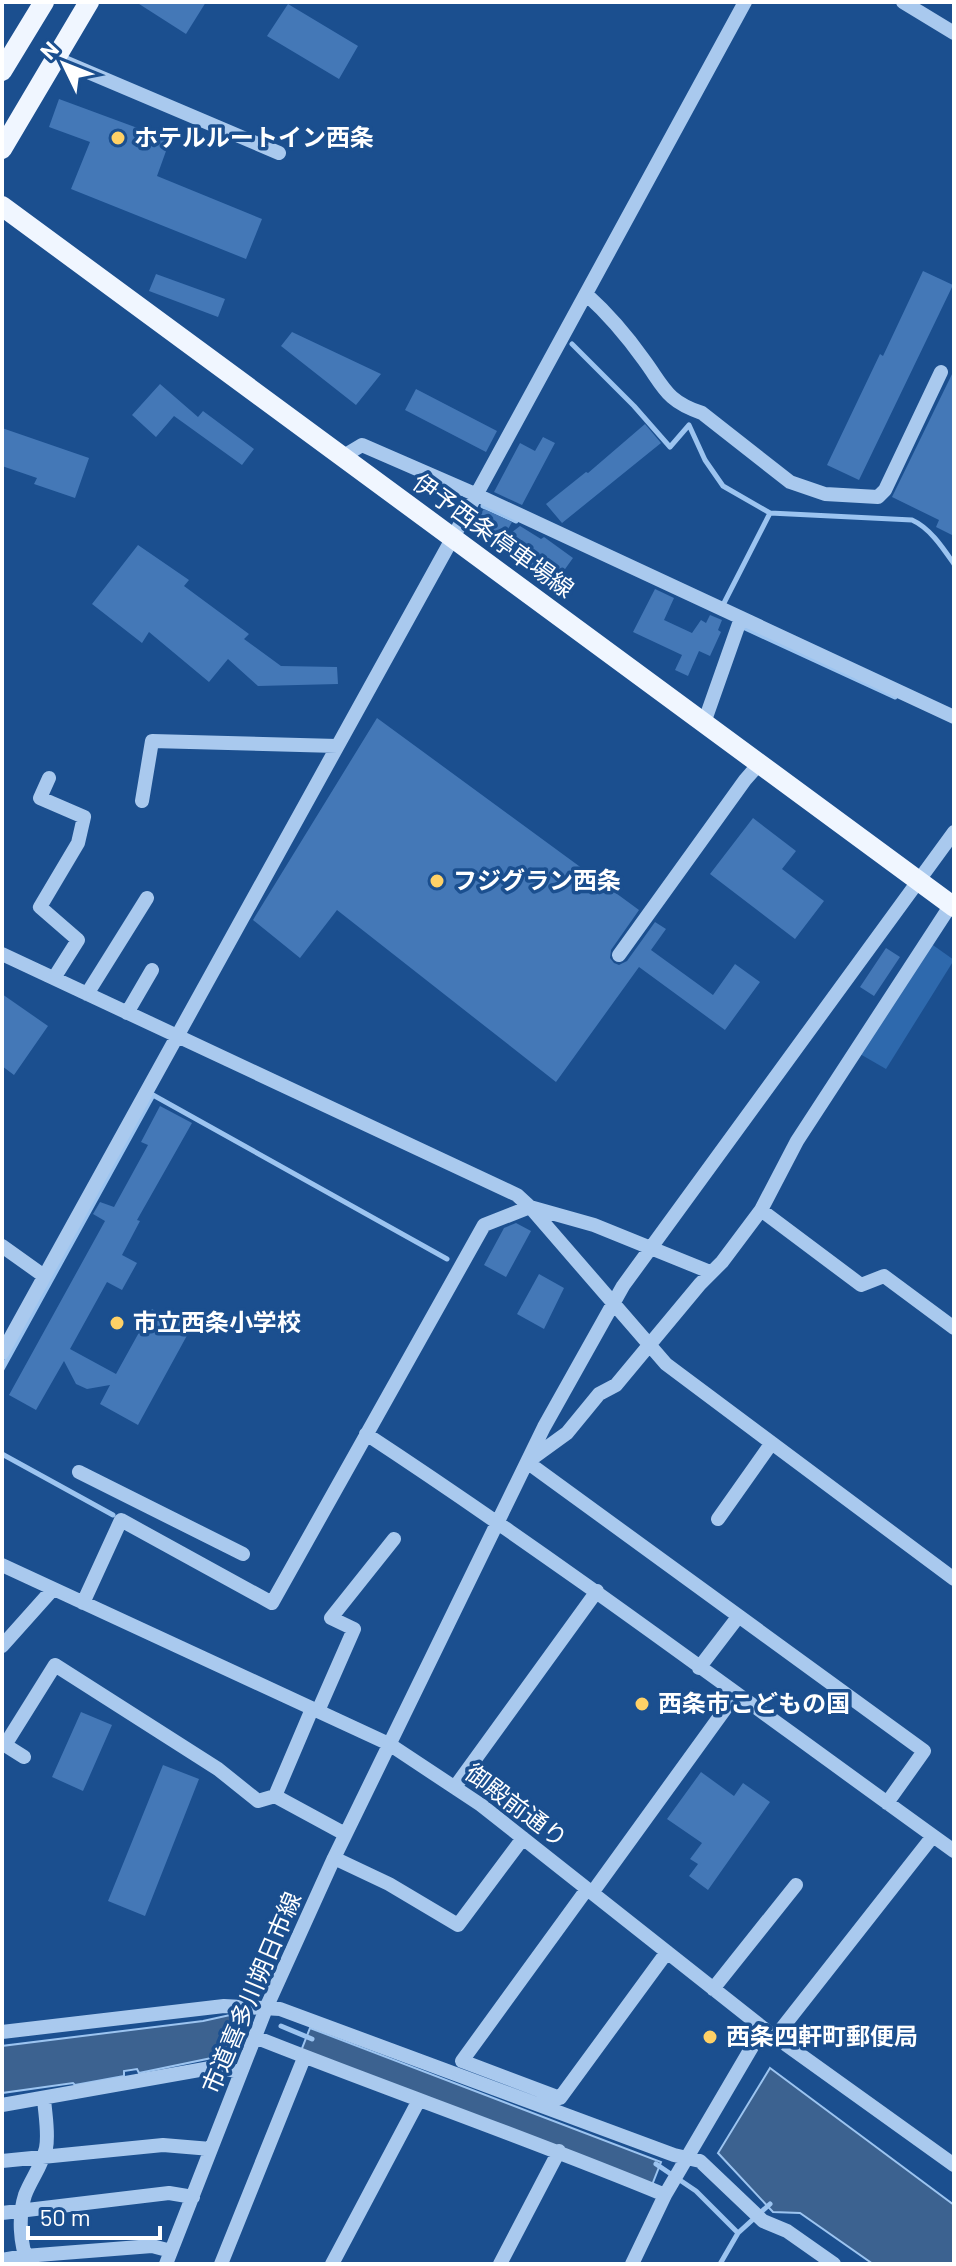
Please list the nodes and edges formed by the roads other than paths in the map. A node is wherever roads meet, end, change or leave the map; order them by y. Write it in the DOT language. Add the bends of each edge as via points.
graph roads {
  1 [pos="44,2"];
  2 [pos="89,2"];
  3 [pos="745,2"];
  4 [pos="903,2"];
  5 [pos="954,33"];
  6 [pos="55,58"];
  7 [pos="2,71"];
  8 [pos="2,149"];
  9 [pos="279,153"];
  10 [pos="2,206"];
  11 [pos="586,294"];
  12 [pos="941,372"];
  13 [pos="342,457"];
  14 [pos="477,495"];
  15 [pos="452,539"];
  16 [pos="741,618"];
  17 [pos="954,717"];
  18 [pos="704,723"];
  19 [pos="337,746"];
  20 [pos="759,764"];
  21 [pos="49,778"];
  22 [pos="142,801"];
  23 [pos="954,832"];
  24 [pos="918,881"];
  25 [pos="147,898"];
  26 [pos="953,904"];
  27 [pos="2,954"];
  28 [pos="619,955"];
  29 [pos="152,970"];
  30 [pos="54,978"];
  31 [pos="87,994"];
  32 [pos="127,1013"];
  33 [pos="176,1036"];
  34 [pos="530,1207"];
  35 [pos="761,1210"];
  36 [pos="2,1246"];
  37 [pos="650,1248"];
  38 [pos="710,1272"];
  39 [pos="44,1276"];
  40 [pos="613,1301"];
  41 [pos="954,1328"];
  42 [pos="650,1344"];
  43 [pos="2,1353"];
  44 [pos="366,1434"];
  45 [pos="771,1444"];
  46 [pos="527,1462"];
  47 [pos="79,1472"];
  48 [pos="132,1498"];
  49 [pos="718,1519"];
  50 [pos="121,1520"];
  51 [pos="498,1521"];
  52 [pos="394,1539"];
  53 [pos="243,1554"];
  54 [pos="2,1565"];
  55 [pos="954,1579"];
  56 [pos="53,1589"];
  57 [pos="597,1591"];
  58 [pos="83,1603"];
  59 [pos="738,1617"];
  60 [pos="2,1646"];
  61 [pos="699,1668"];
  62 [pos="736,1694"];
  63 [pos="315,1710"];
  64 [pos="389,1744"];
  65 [pos="24,1757"];
  66 [pos="455,1787"];
  67 [pos="275,1796"];
  68 [pos="887,1803"];
  69 [pos="345,1834"];
  70 [pos="933,1836"];
  71 [pos="523,1838"];
  72 [pos="951,1844"];
  73 [pos="334,1858"];
  74 [pos="796,1885"];
  75 [pos="589,1891"];
  76 [pos="667,1952"];
  77 [pos="713,1989"];
  78 [pos="267,2006"];
  79 [pos="2,2032"];
  80 [pos="769,2033"];
  81 [pos="255,2037"];
  82 [pos="304,2058"];
  83 [pos="240,2072"];
  84 [pos="44,2098"];
  85 [pos="419,2100"];
  86 [pos="2,2105"];
  87 [pos="211,2149"];
  88 [pos="559,2151"];
  89 [pos="44,2157"];
  90 [pos="2,2161"];
  91 [pos="685,2161"];
  92 [pos="954,2165"];
  93 [pos="668,2188"];
  94 [pos="193,2197"];
  95 [pos="22,2211"];
  96 [pos="2,2213"];
  97 [pos="168,2258"];
  98 [pos="2,2260"];
  99 [pos="26,2260"];
  100 [pos="221,2264"];
  101 [pos="332,2264"];
  102 [pos="500,2264"];
  103 [pos="632,2264"];
  104 [pos="834,2264"];
  1 -- 7 [label="main road"];
  2 -- 6 [label="main road"];
  3 -- 11 [label="street"];
  4 -- 5 [label="street"];
  6 -- 8 [label="main road"];
  6 -- 9 [label="street"];
  10 -- 13 [label="main road, 伊予西条停車場線"];
  11 -- 12 [label="street" via="646,362 662,389 702,413 790,482 825,494 878,497 885,490"];
  11 -- 14 [label="street"];
  13 -- 14 [label="street" via="362,445"];
  13 -- 15 [label="main road, 伊予西条停車場線"];
  14 -- 15 [label="street"];
  14 -- 16 [label="street"];
  15 -- 18 [label="main road, 伊予西条停車場線"];
  15 -- 19 [label="street"];
  16 -- 17 [label="street"];
  16 -- 18 [label="street"];
  18 -- 20 [label="main road, 伊予西条停車場線"];
  19 -- 22 [label="street" via="152,741"];
  19 -- 33 [label="street"];
  20 -- 24 [label="main road, 伊予西条停車場線"];
  20 -- 28 [label="street"];
  21 -- 30 [label="street" via="40,798 84,817 78,843 40,907 78,940"];
  23 -- 24 [label="street, 市道喜多川朔日市線"];
  24 -- 26 [label="main road, 伊予西条停車場線"];
  24 -- 37 [label="street, 市道喜多川朔日市線"];
  25 -- 31 [label="street"];
  26 -- 35 [label="street" via="797,1141"];
  27 -- 30 [label="street"];
  29 -- 32 [label="street"];
  30 -- 31 [label="street"];
  31 -- 32 [label="street"];
  32 -- 33 [label="street"];
  33 -- 34 [label="street" via="497,1184"];
  33 -- 39 [label="street"];
  34 -- 37 [label="street"];
  34 -- 40 [label="street"];
  34 -- 44 [label="street" via="484,1225"];
  35 -- 38 [label="street"];
  35 -- 41 [label="street" via="861,1285 884,1276"];
  36 -- 39 [label="street"];
  37 -- 38 [label="street"];
  37 -- 40 [label="street, 市道喜多川朔日市線"];
  38 -- 42 [label="street"];
  39 -- 43 [label="street"];
  40 -- 42 [label="street"];
  40 -- 46 [label="street, 市道喜多川朔日市線"];
  42 -- 45 [label="street" via="666,1364"];
  42 -- 46 [label="street" via="567,1433"];
  44 -- 50 [label="street" via="272,1603"];
  44 -- 51 [label="street"];
  45 -- 49 [label="street"];
  45 -- 55 [label="street"];
  46 -- 51 [label="street, 市道喜多川朔日市線"];
  46 -- 59 [label="street"];
  47 -- 48 [label="street"];
  48 -- 50 [label="street"];
  48 -- 53 [label="street"];
  50 -- 58 [label="street"];
  51 -- 57 [label="street"];
  51 -- 64 [label="street, 市道喜多川朔日市線"];
  52 -- 63 [label="street" via="331,1618 354,1629"];
  54 -- 56 [label="street, 御殿前通り"];
  56 -- 58 [label="street, 御殿前通り"];
  56 -- 60 [label="street"];
  57 -- 61 [label="street"];
  57 -- 66 [label="street"];
  58 -- 63 [label="street, 御殿前通り"];
  59 -- 61 [label="street"];
  59 -- 68 [label="street" via="924,1751"];
  61 -- 62 [label="street"];
  62 -- 68 [label="street"];
  62 -- 75 [label="street"];
  63 -- 64 [label="street, 御殿前通り"];
  63 -- 67 [label="street"];
  64 -- 66 [label="street, 御殿前通り"];
  64 -- 69 [label="street, 市道喜多川朔日市線"];
  65 -- 67 [label="street" via="5,1745 55,1665 218,1769 258,1801"];
  66 -- 71 [label="street, 御殿前通り"];
  67 -- 69 [label="street"];
  68 -- 70 [label="street"];
  69 -- 73 [label="street, 市道喜多川朔日市線"];
  70 -- 72 [label="street"];
  70 -- 80 [label="street"];
  71 -- 73 [label="street" via="458,1925"];
  71 -- 75 [label="street, 御殿前通り"];
  73 -- 78 [label="street, 市道喜多川朔日市線"];
  74 -- 77 [label="street"];
  75 -- 76 [label="street, 御殿前通り"];
  75 -- 76 [label="street" via="462,2061 560,2098"];
  76 -- 77 [label="street, 御殿前通り"];
  77 -- 80 [label="street, 御殿前通り"];
  78 -- 79 [label="street" via="224,2006"];
  78 -- 81 [label="street, 市道喜多川朔日市線"];
  78 -- 91 [label="street"];
  80 -- 91 [label="street"];
  80 -- 92 [label="street, 御殿前通り"];
  81 -- 82 [label="street"];
  81 -- 83 [label="street, 市道喜多川朔日市線"];
  82 -- 85 [label="street"];
  82 -- 100 [label="street"];
  83 -- 84 [label="street" via="216,2067"];
  83 -- 87 [label="street, 市道喜多川朔日市線"];
  84 -- 86 [label="street"];
  84 -- 89 [label="street"];
  85 -- 88 [label="street"];
  85 -- 101 [label="street"];
  87 -- 89 [label="street" via="163,2145"];
  87 -- 94 [label="street, 市道喜多川朔日市線"];
  88 -- 93 [label="street"];
  88 -- 102 [label="street"];
  89 -- 90 [label="street"];
  89 -- 95 [label="street"];
  91 -- 93 [label="street"];
  91 -- 104 [label="street" via="700,2161 758,2216"];
  93 -- 103 [label="street"];
  94 -- 95 [label="street" via="169,2193"];
  94 -- 97 [label="street, 市道喜多川朔日市線"];
  95 -- 96 [label="street"];
  95 -- 99 [label="street"];
  97 -- 99 [label="street" via="152,2246"];
  98 -- 99 [label="street"];
}
